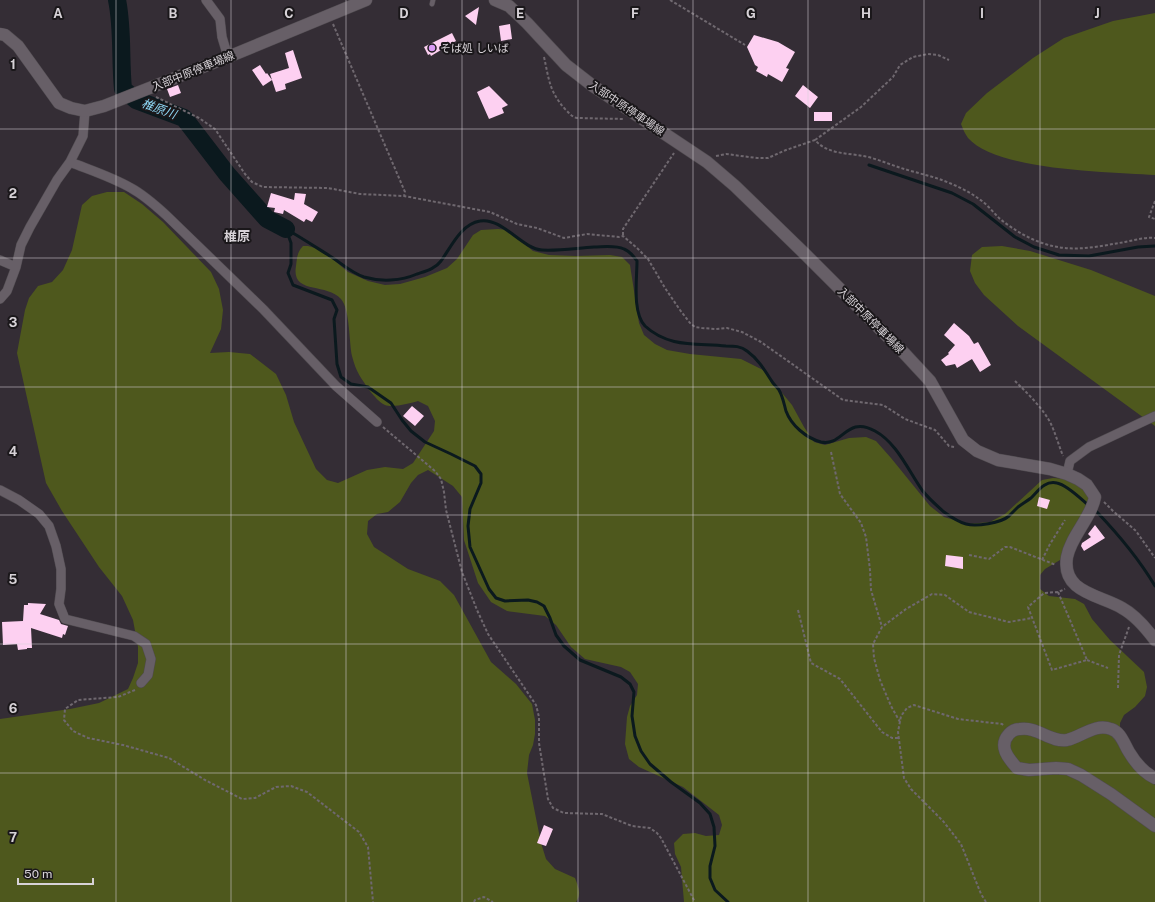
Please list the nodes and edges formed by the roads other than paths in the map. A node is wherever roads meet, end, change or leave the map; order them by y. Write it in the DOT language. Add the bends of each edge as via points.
graph roads {
  1 [pos="206,0"];
  2 [pos="366,0"];
  3 [pos="495,0"];
  4 [pos="0,34"];
  5 [pos="228,57"];
  6 [pos="85,111"];
  7 [pos="70,162"];
  8 [pos="0,260"];
  9 [pos="16,267"];
  10 [pos="0,299"];
  11 [pos="1155,416"];
  12 [pos="377,422"];
  13 [pos="1067,474"];
  14 [pos="0,490"];
  15 [pos="1155,640"];
  16 [pos="141,683"];
  17 [pos="1155,778"];
  18 [pos="1155,826"];
  1 -- 5 [label="street" via="220,19"];
  2 -- 5 [label="main road, 入部中原停車場線"];
  3 -- 13 [label="main road, 入部中原停車場線" via="509,6 571,69 707,162 735,186 930,380 963,440 977,451 998,460"];
  4 -- 6 [label="main road, 入部中原停車場線" via="18,46 59,103"];
  5 -- 6 [label="main road, 入部中原停車場線" via="115,102"];
  6 -- 7 [label="street" via="83,136"];
  7 -- 9 [label="street" via="30,227 21,245"];
  7 -- 12 [label="street" via="131,188 166,215 263,309 336,386"];
  8 -- 9 [label="street"];
  9 -- 10 [label="street" via="7,290"];
  11 -- 13 [label="street" via="1089,447 1070,461"];
  13 -- 15 [label="main road, 入部中原停車場線" via="1087,485 1095,497 1067,558 1070,579 1079,589 1122,607 1134,616"];
  14 -- 16 [label="street" via="39,514 49,526 61,569 59,604 65,619 134,636 146,644 151,659 148,675"];
  17 -- 18 [label="main road" via="1140,767 1119,734 1111,729 1093,729 1067,740 1058,740 1031,729 1020,728 1011,731 1005,738 1006,754 1017,768 1068,769 1111,794"];
}
